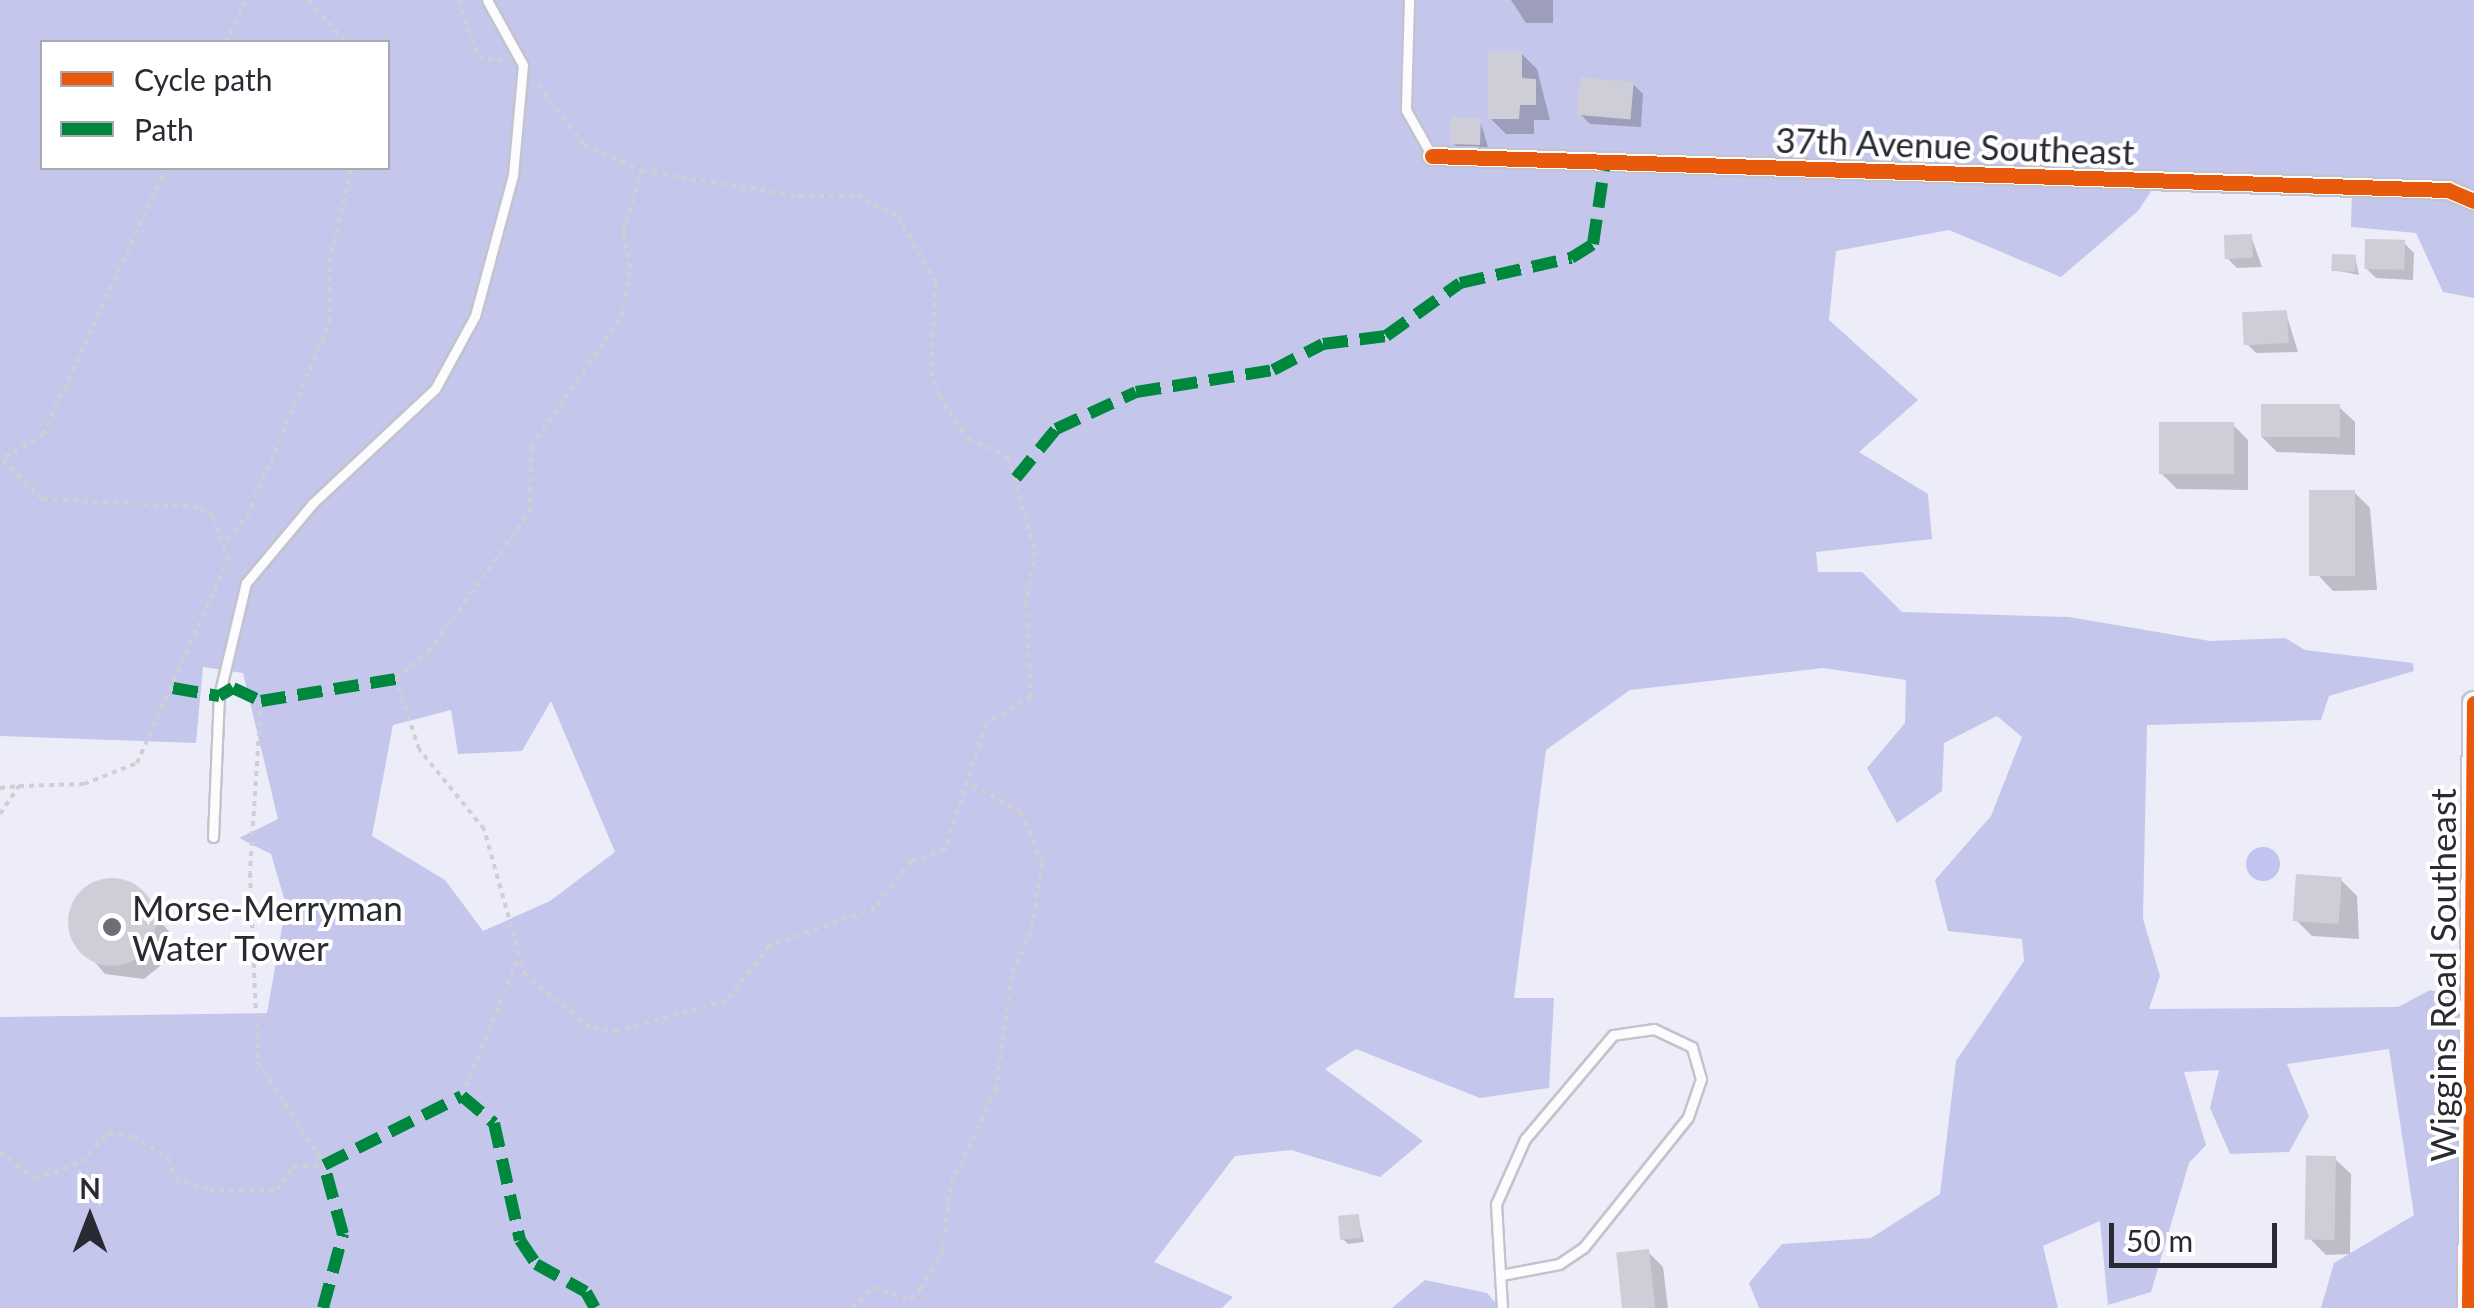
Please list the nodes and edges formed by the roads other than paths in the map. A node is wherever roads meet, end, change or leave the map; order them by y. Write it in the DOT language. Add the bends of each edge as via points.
graph roads {
  1 [pos="486,0"];
  2 [pos="1410,0"];
  3 [pos="1432,156"];
  4 [pos="2474,201"];
  5 [pos="2474,703"];
  6 [pos="213,837"];
  7 [pos="1500,1275"];
  8 [pos="1502,1308"];
  9 [pos="2469,1308"];
  1 -- 6 [label="lane" via="523,65 513,176 462,350 246,583 219,696"];
  2 -- 3 [label="lane" via="1406,110"];
  3 -- 4 [label="street, 37th Avenue Southeast" via="2448,190"];
  5 -- 9 [label="street, Wiggins Road Southeast"];
  7 -- 7 [label="lane" via="1496,1204 1503,1172 1524,1140 1612,1036 1654,1029 1692,1047 1700,1079 1688,1117 1584,1247 1558,1264"];
  7 -- 8 [label="lane"];
}
